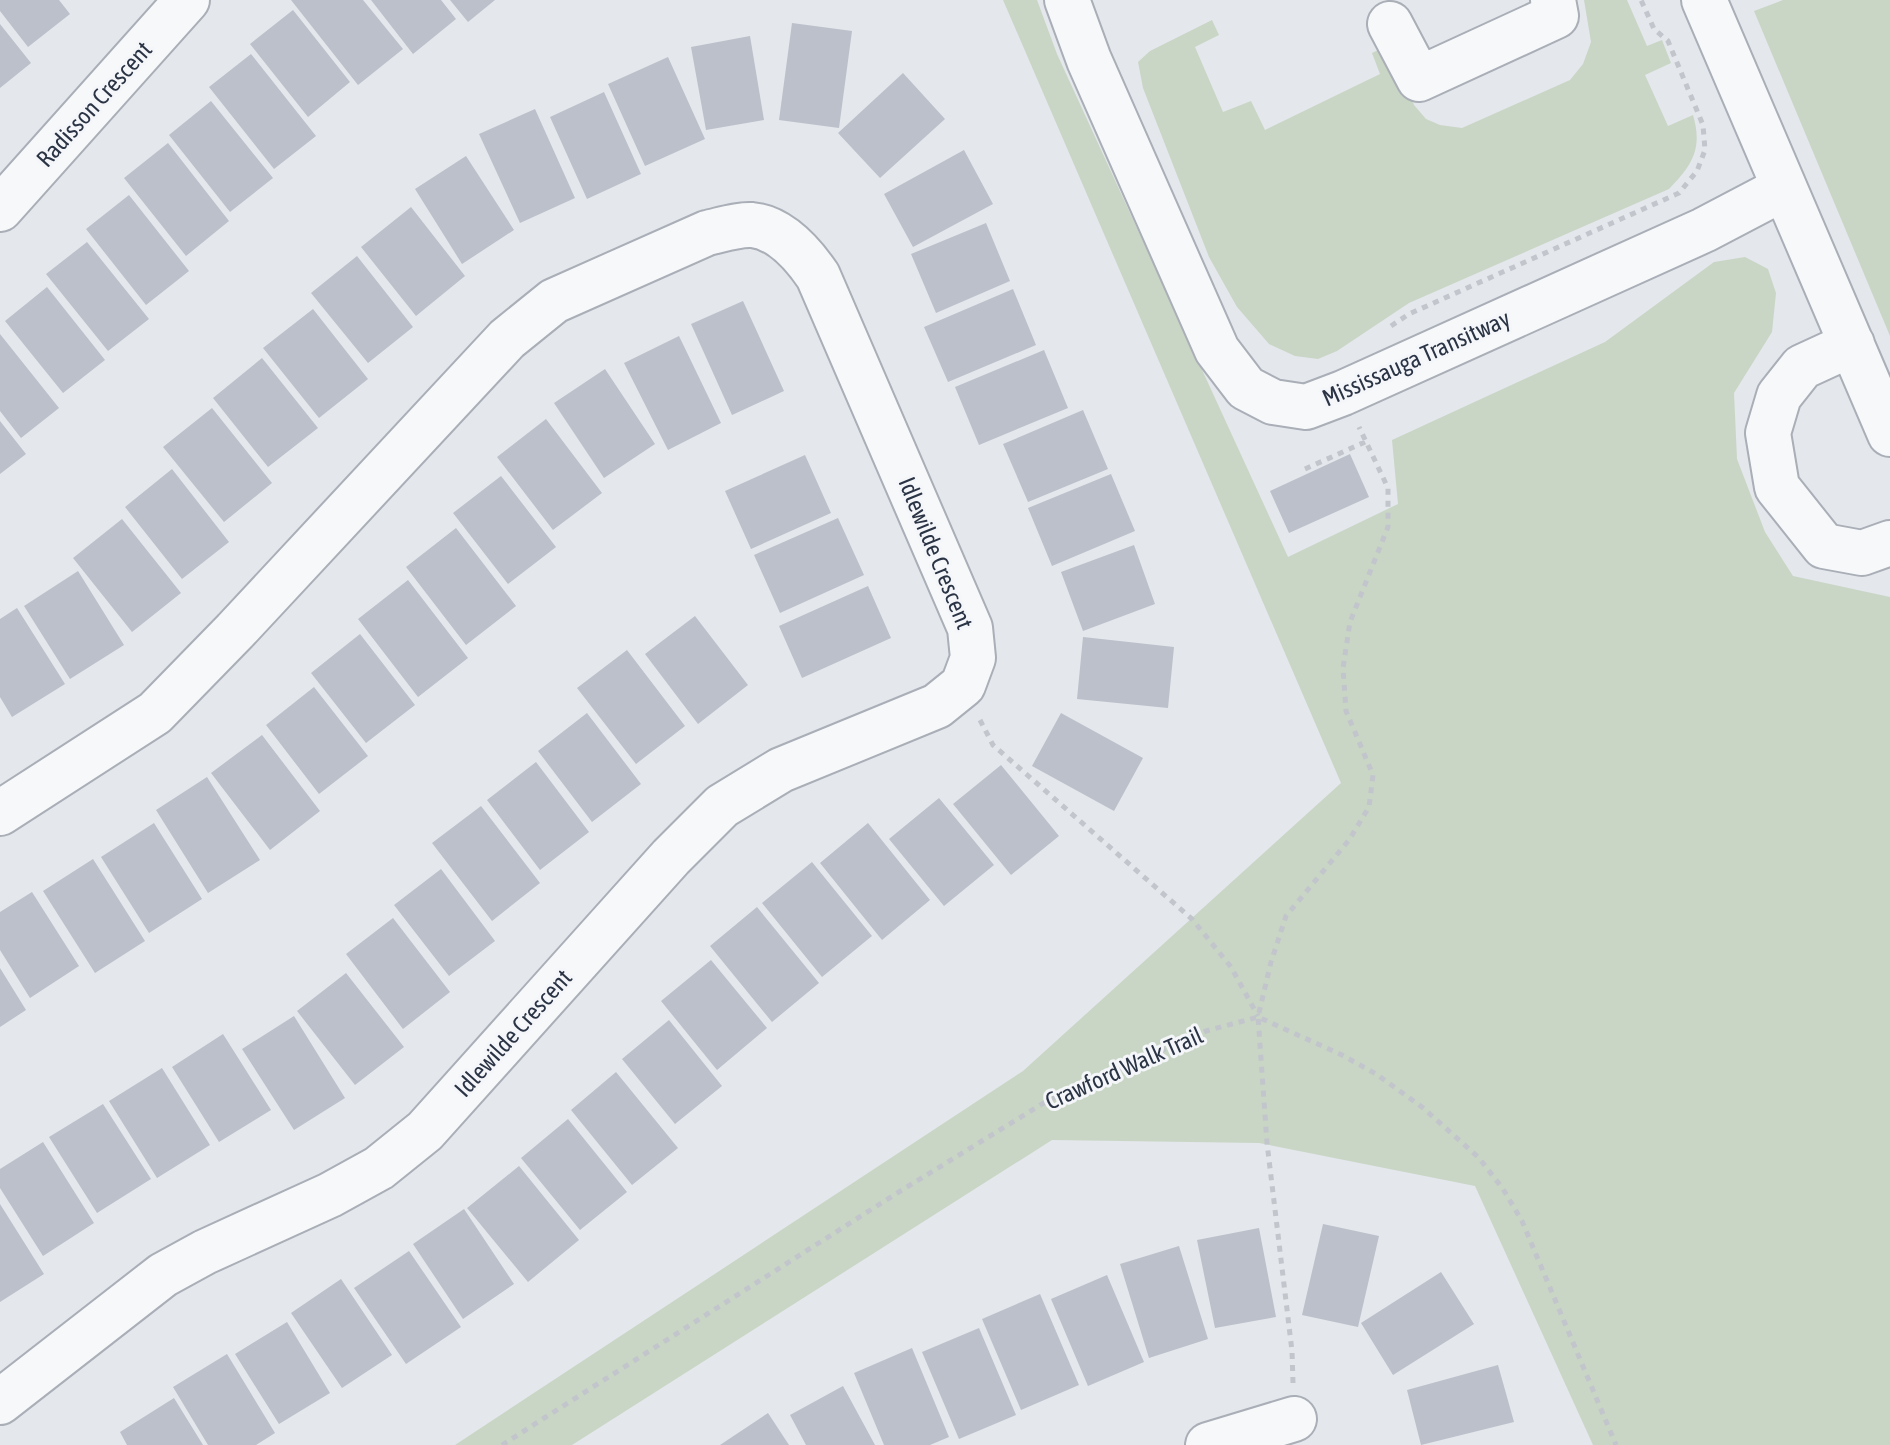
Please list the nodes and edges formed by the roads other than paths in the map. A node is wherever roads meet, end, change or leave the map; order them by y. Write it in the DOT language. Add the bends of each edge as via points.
graph roads {
  1 [pos="187,0"];
  2 [pos="1067,0"];
  3 [pos="1553,0"];
  4 [pos="1704,0"];
  5 [pos="1390,24"];
  6 [pos="1784,188"];
  7 [pos="0,209"];
  8 [pos="1852,344"];
  9 [pos="1890,434"];
  10 [pos="1890,543"];
  11 [pos="0,813"];
  12 [pos="0,1402"];
  13 [pos="1294,1419"];
  14 [pos="1208,1445"];
  1 -- 7 [label="street, Radisson Crescent"];
  2 -- 6 [label="street, Mississauga Transitway" via="1217,350 1246,388 1273,402 1306,407 1343,393 1704,230"];
  3 -- 5 [label="street" via="1556,16 1419,79"];
  4 -- 6 [label="street"];
  6 -- 8 [label="street"];
  8 -- 9 [label="street"];
  8 -- 10 [label="street" via="1802,367 1779,396 1768,433 1777,487 1824,546 1862,553"];
  11 -- 12 [label="street, Idlewilde Crescent" via="155,713 507,339 554,301 727,228 753,225 773,233 801,252 818,276 970,628 973,658 963,685 937,706 781,770 722,806 425,1131 379,1168 163,1275"];
  13 -- 14 [label="street"];
}
